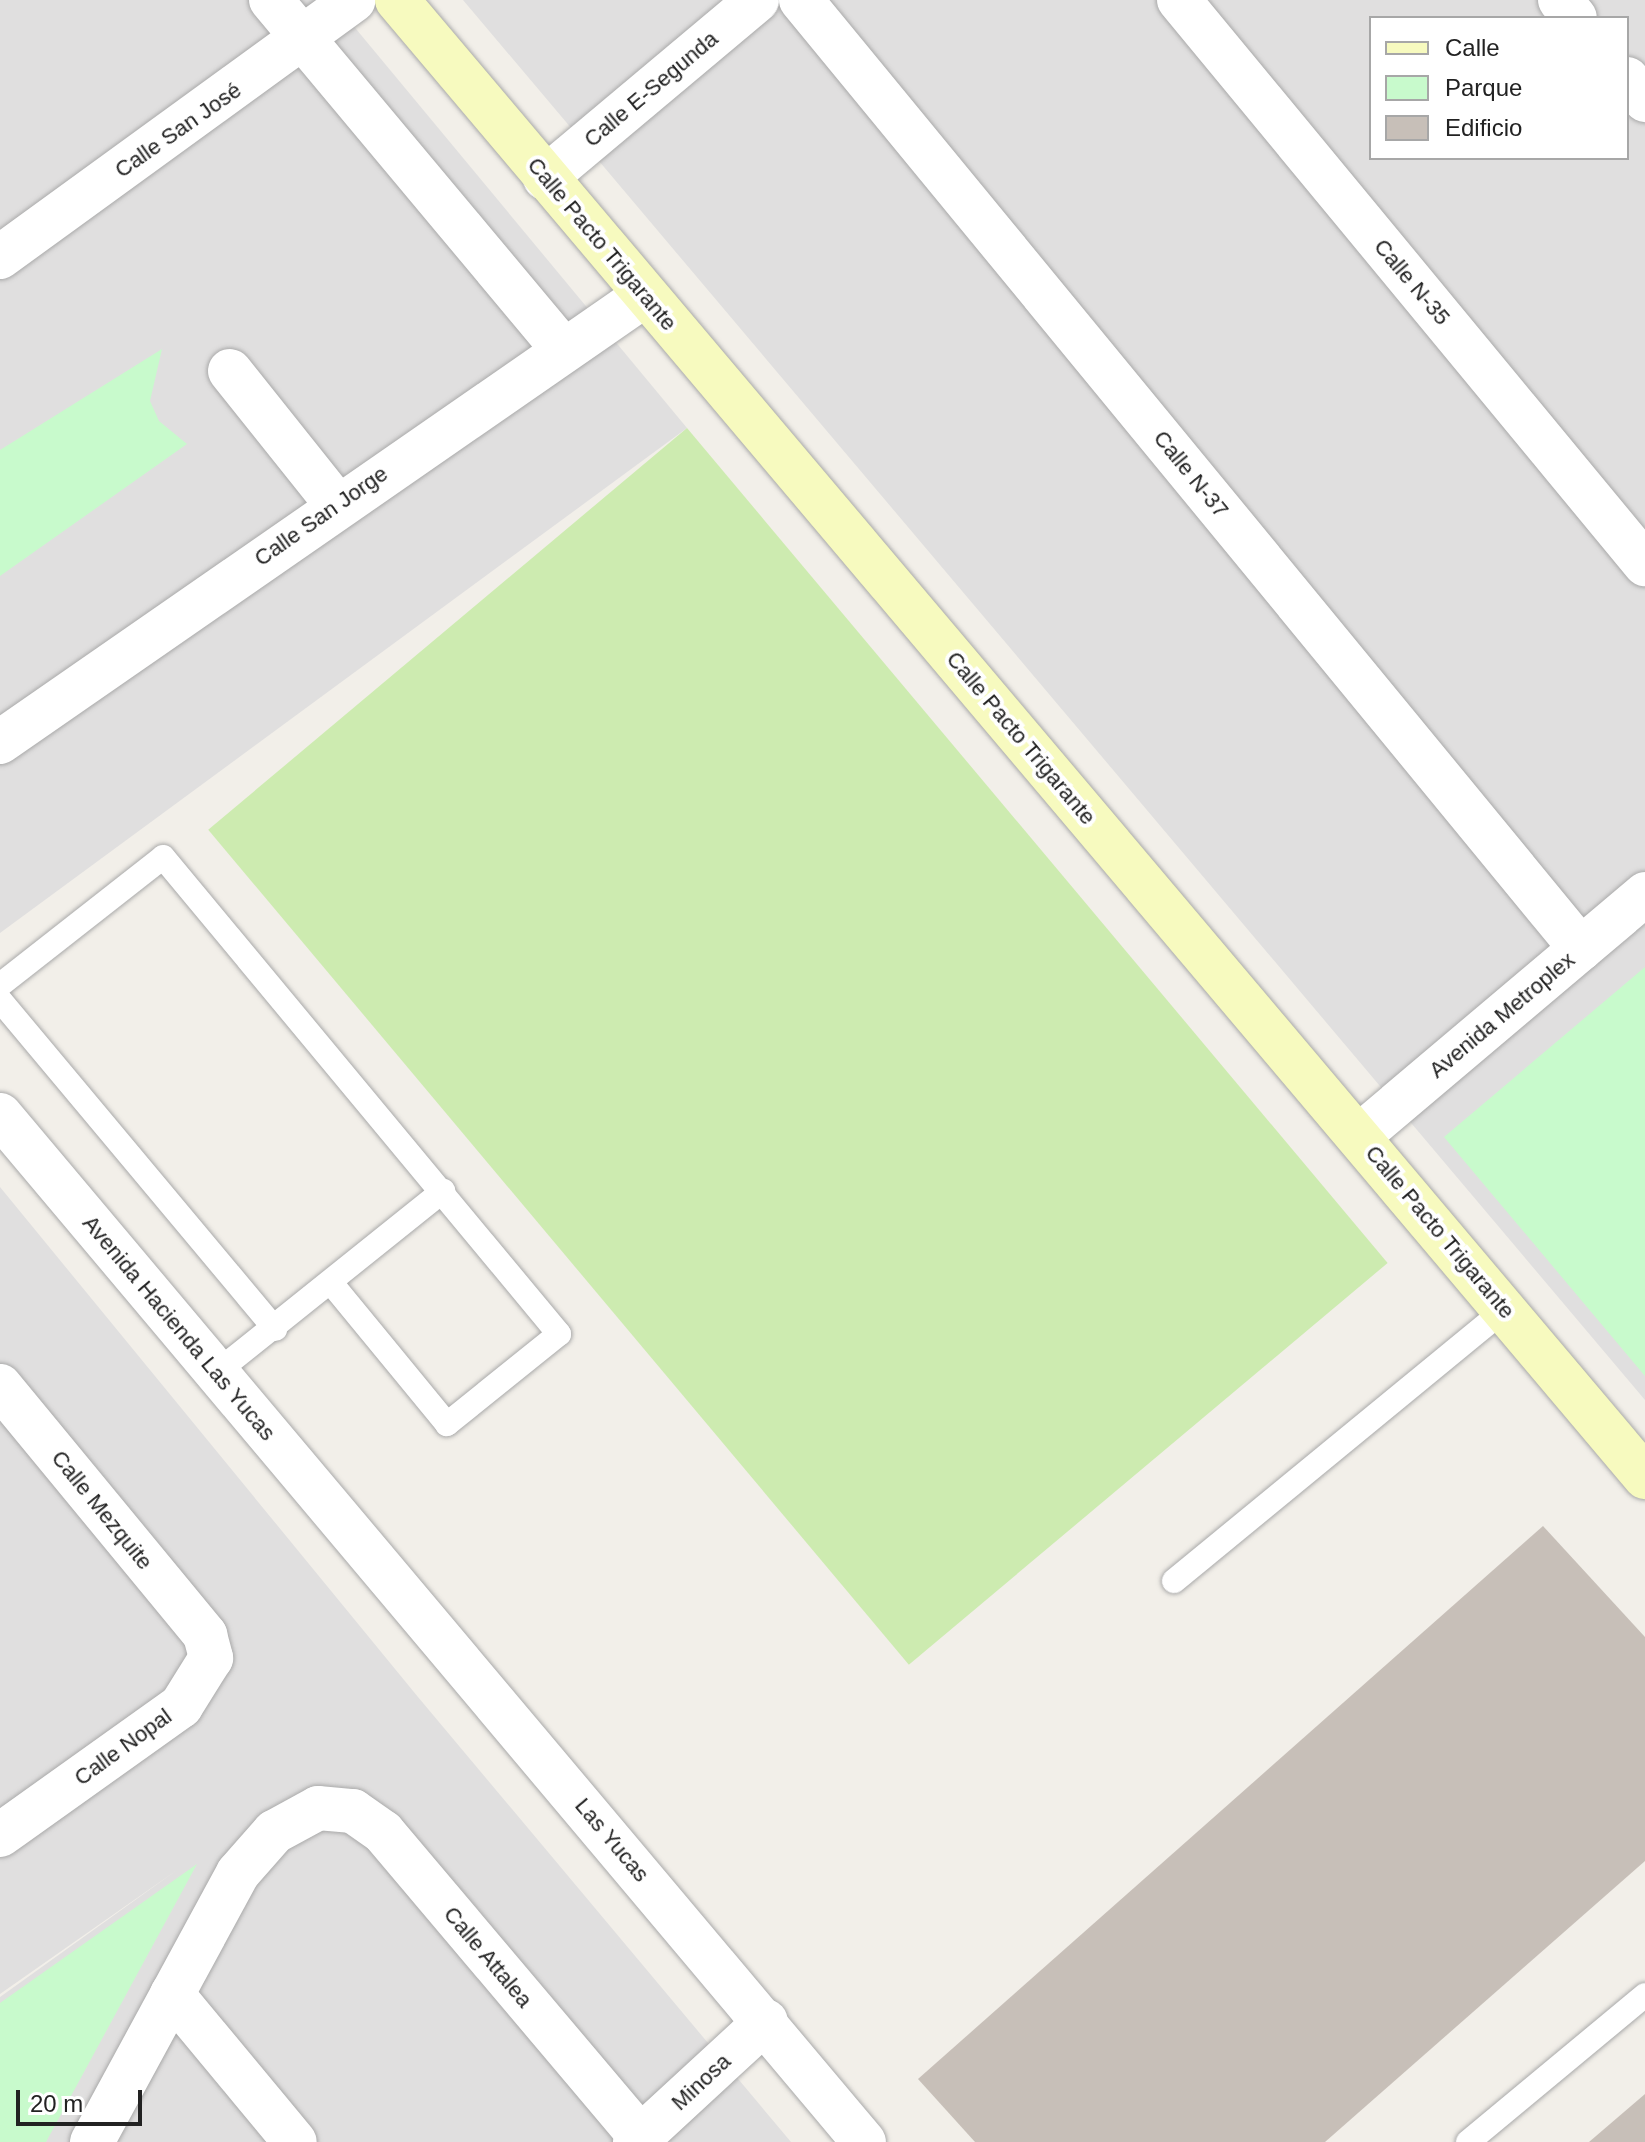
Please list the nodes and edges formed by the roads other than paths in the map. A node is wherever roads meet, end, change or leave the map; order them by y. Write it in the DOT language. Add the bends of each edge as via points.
graph roads {
  1 [pos="271,0"];
  2 [pos="354,0"];
  3 [pos="397,0"];
  4 [pos="757,0"];
  5 [pos="801,0"];
  6 [pos="1179,0"];
  7 [pos="1560,0"];
  8 [pos="1573,16"];
  9 [pos="304,40"];
  10 [pos="1629,81"];
  11 [pos="1645,100"];
  12 [pos="545,178"];
  13 [pos="0,257"];
  14 [pos="645,295"];
  15 [pos="564,350"];
  16 [pos="230,371"];
  17 [pos="336,504"];
  18 [pos="1645,564"];
  19 [pos="0,742"];
  20 [pos="1645,894"];
  21 [pos="1581,949"];
  22 [pos="0,985"];
  23 [pos="0,1000"];
  24 [pos="0,1115"];
  25 [pos="1359,1136"];
  26 [pos="443,1191"];
  27 [pos="331,1283"];
  28 [pos="1505,1309"];
  29 [pos="275,1329"];
  30 [pos="217,1372"];
  31 [pos="0,1386"];
  32 [pos="1645,1477"];
  33 [pos="358,1541"];
  34 [pos="1174,1581"];
  35 [pos="205,1635"];
  36 [pos="5,1822"];
  37 [pos="172,1994"];
  38 [pos="1645,1995"];
  39 [pos="766,2021"];
  40 [pos="638,2140"];
  41 [pos="92,2142"];
  42 [pos="295,2142"];
  43 [pos="864,2142"];
  44 [pos="1468,2142"];
  1 -- 9 [label="street"];
  2 -- 9 [label="street, Calle San José"];
  3 -- 12 [label="street, Calle Pacto Trigarante"];
  4 -- 12 [label="street, Calle E-Segunda"];
  5 -- 21 [label="street, Calle N-37"];
  6 -- 18 [label="street, Calle N-35"];
  7 -- 8 [label="street"];
  9 -- 13 [label="street, Calle San José"];
  9 -- 15 [label="street"];
  10 -- 11 [label="street"];
  12 -- 14 [label="street, Calle Pacto Trigarante"];
  14 -- 15 [label="street, Calle San Jorge"];
  14 -- 25 [label="street, Calle Pacto Trigarante"];
  15 -- 17 [label="street, Calle San Jorge"];
  16 -- 17 [label="street"];
  17 -- 19 [label="street, Calle San Jorge"];
  20 -- 21 [label="street, Avenida Metroplex"];
  21 -- 25 [label="street, Avenida Metroplex"];
  22 -- 26 [label="lane" via="163,857"];
  23 -- 29 [label="lane"];
  24 -- 30 [label="street, Avenida Hacienda Las Yucas"];
  25 -- 28 [label="street, Calle Pacto Trigarante"];
  26 -- 27 [label="lane"];
  26 -- 27 [label="lane" via="559,1334 447,1424"];
  27 -- 29 [label="lane"];
  28 -- 32 [label="street, Calle Pacto Trigarante"];
  28 -- 34 [label="lane"];
  29 -- 30 [label="lane"];
  30 -- 33 [label="street, Avenida Hacienda Las Yucas"];
  31 -- 35 [label="street, Calle Mezquite"];
  33 -- 39 [label="street, Las Yucas"];
  35 -- 36 [label="street, Calle Nopal" via="211,1658 181,1706"];
  37 -- 40 [label="street, Calle Attalea" via="238,1873 274,1832 318,1808 353,1811 383,1832"];
  37 -- 41 [label="street"];
  37 -- 42 [label="street"];
  38 -- 44 [label="lane"];
  39 -- 40 [label="street, Minosa"];
  39 -- 43 [label="street, Las Yucas"];
}
